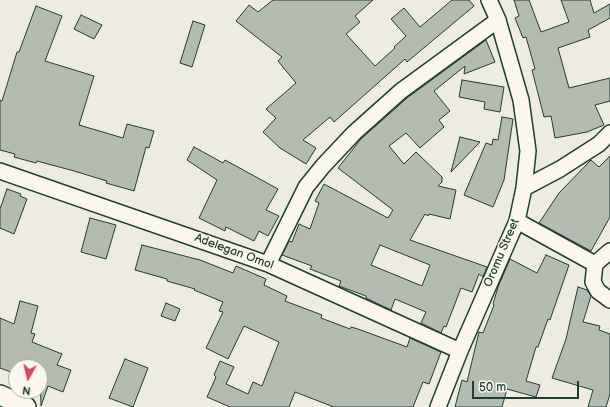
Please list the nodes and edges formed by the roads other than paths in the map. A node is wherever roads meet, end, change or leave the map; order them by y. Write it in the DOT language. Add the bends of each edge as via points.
graph roads {
  1 [pos="489,0"];
  2 [pos="498,20"];
  3 [pos="610,132"];
  4 [pos="0,171"];
  5 [pos="524,188"];
  6 [pos="517,221"];
  7 [pos="610,251"];
  8 [pos="268,264"];
  9 [pos="596,264"];
  10 [pos="610,300"];
  11 [pos="460,351"];
  12 [pos="0,395"];
  13 [pos="26,407"];
  14 [pos="438,407"];
  1 -- 2 [label="street, Oromu Street"];
  2 -- 5 [label="street, Oromu Street" via="521,100 528,151"];
  2 -- 8 [label="street" via="401,91 354,133 306,187"];
  3 -- 5 [label="street" via="599,144 560,170"];
  4 -- 8 [label="street, Adelegan Omol"];
  5 -- 6 [label="street, Oromu Street"];
  6 -- 9 [label="street"];
  6 -- 11 [label="street, Oromu Street"];
  7 -- 9 [label="street"];
  8 -- 11 [label="street, Adelegan Omol"];
  9 -- 10 [label="street" via="593,282 598,291"];
  11 -- 14 [label="street, Oromu Street"];
  12 -- 13 [label="street"];
}
